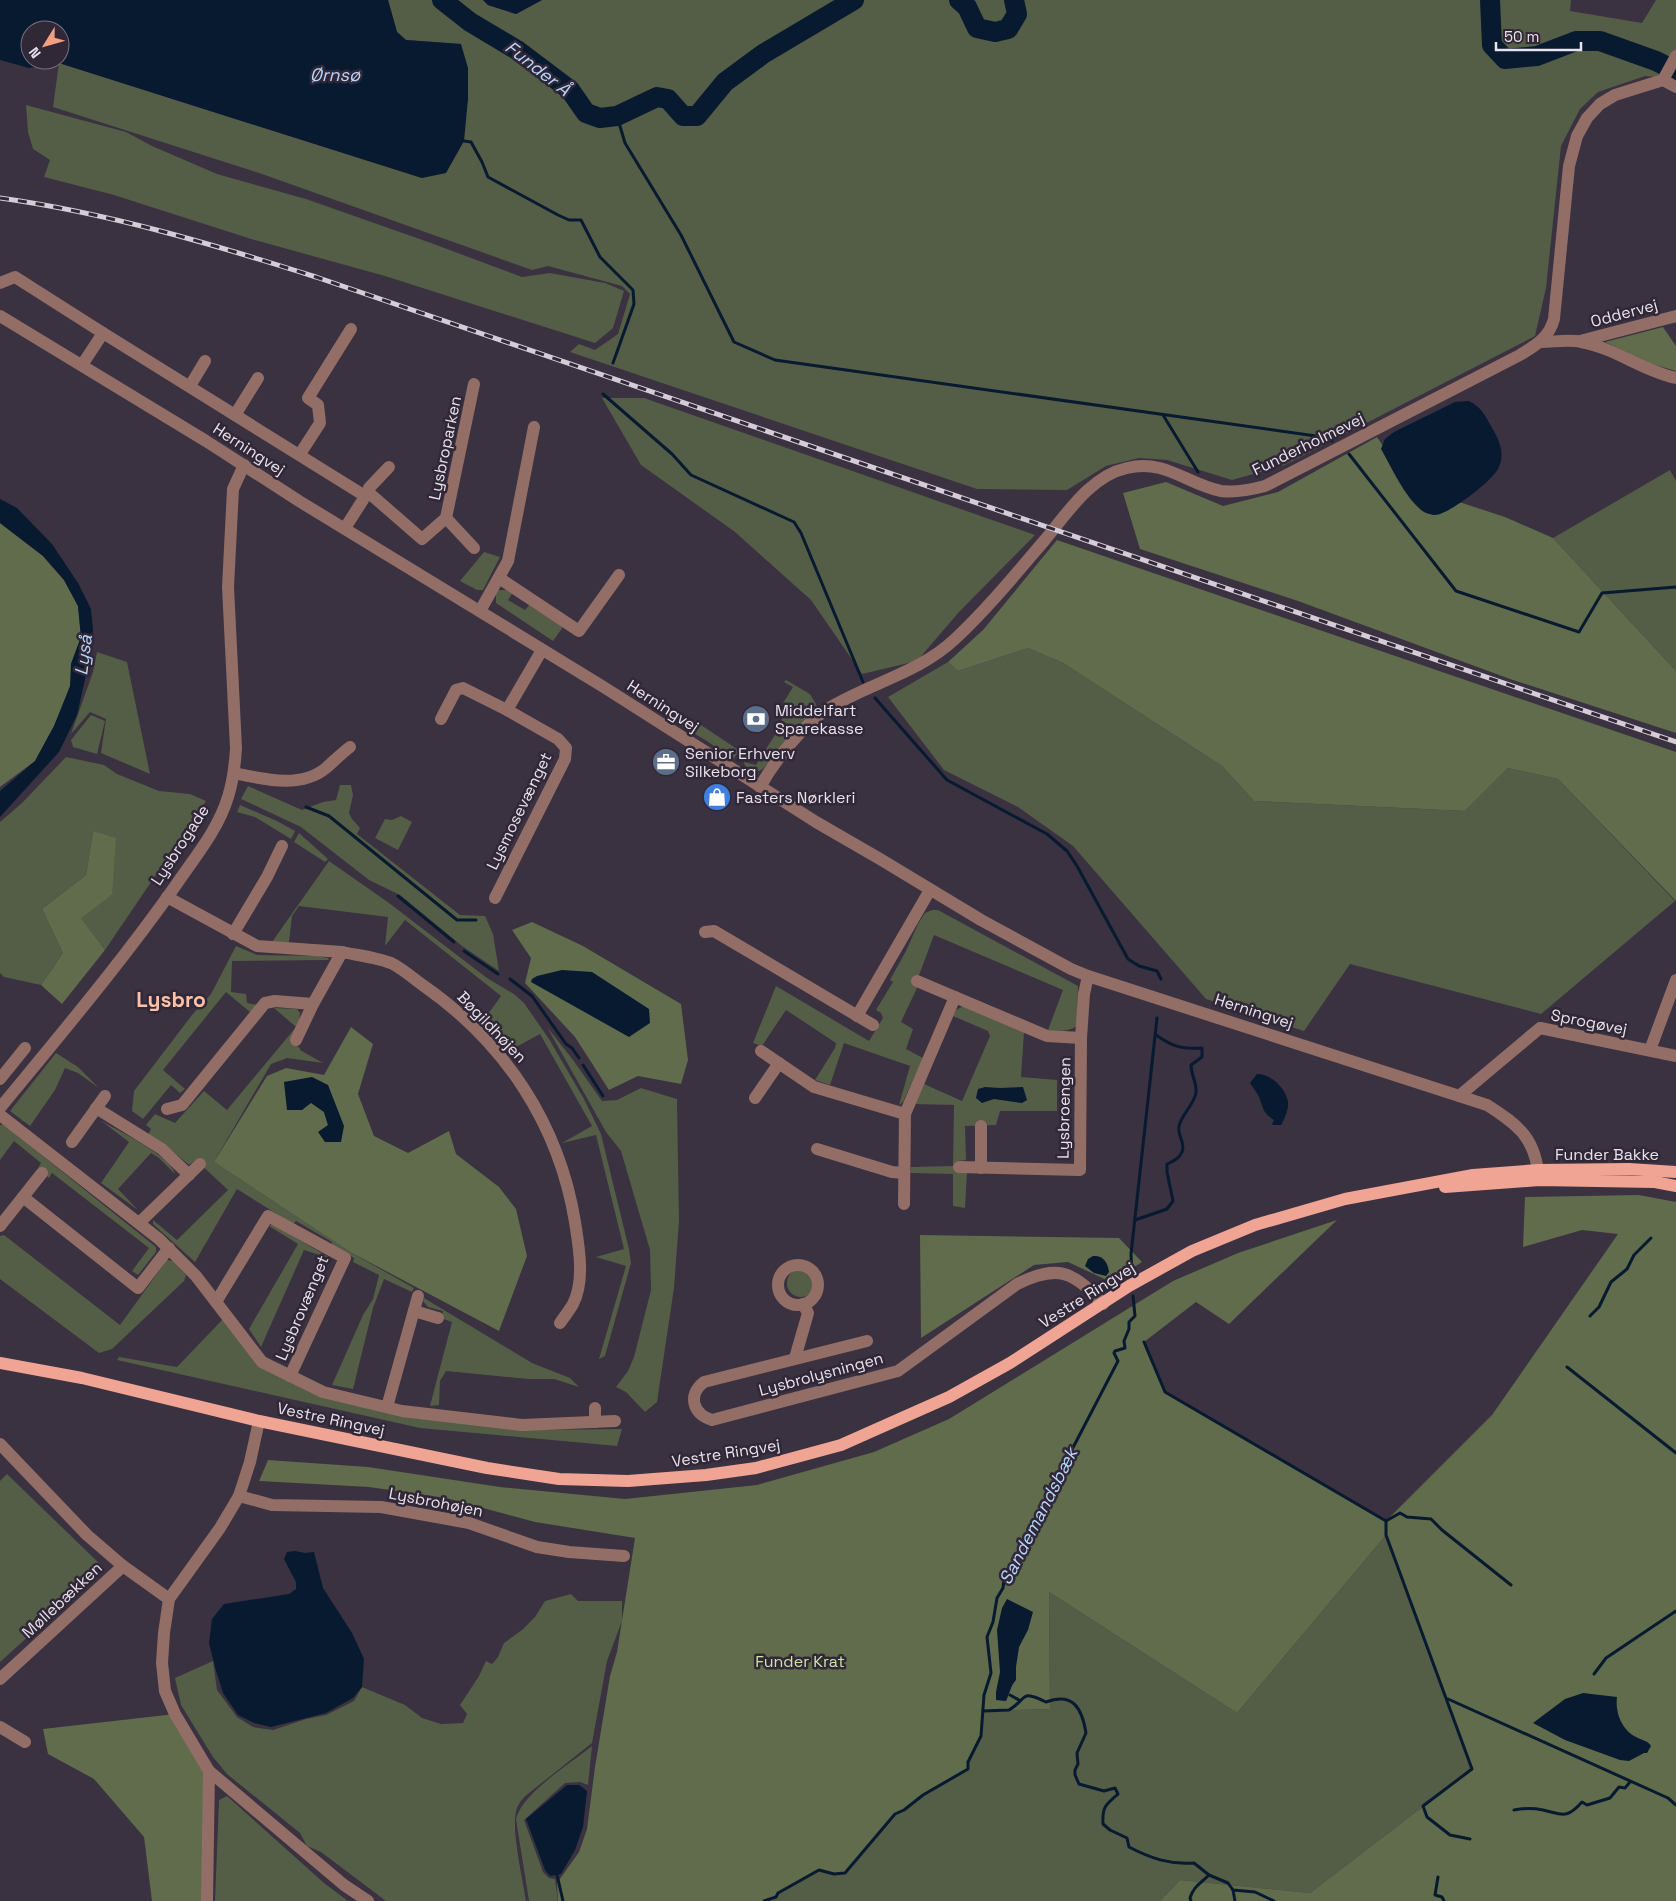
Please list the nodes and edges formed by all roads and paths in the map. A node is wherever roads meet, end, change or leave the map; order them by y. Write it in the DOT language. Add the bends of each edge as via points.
graph roads {
  1 [pos="1675,58"];
  2 [pos="1663,80"];
  3 [pos="1676,88"];
  4 [pos="0,283"];
  5 [pos="0,316"];
  6 [pos="1676,316"];
  7 [pos="352,329"];
  8 [pos="103,333"];
  9 [pos="1580,341"];
  10 [pos="1542,342"];
  11 [pos="206,361"];
  12 [pos="82,365"];
  13 [pos="258,378"];
  14 [pos="1676,378"];
  15 [pos="474,384"];
  16 [pos="190,386"];
  17 [pos="235,415"];
  18 [pos="534,427"];
  19 [pos="300,454"];
  20 [pos="244,465"];
  21 [pos="389,466"];
  22 [pos="367,494"];
  23 [pos="446,518"];
  24 [pos="345,528"];
  25 [pos="474,548"];
  26 [pos="619,575"];
  27 [pos="499,578"];
  28 [pos="480,611"];
  29 [pos="542,650"];
  30 [pos="507,710"];
  31 [pos="441,719"];
  32 [pos="350,747"];
  33 [pos="234,773"];
  34 [pos="760,787"];
  35 [pos="282,846"];
  36 [pos="930,890"];
  37 [pos="167,897"];
  38 [pos="495,898"];
  39 [pos="705,932"];
  40 [pos="233,934"];
  41 [pos="342,952"];
  42 [pos="1088,976"];
  43 [pos="1676,980"];
  44 [pos="917,981"];
  45 [pos="955,997"];
  46 [pos="313,1004"];
  47 [pos="858,1016"];
  48 [pos="873,1025"];
  49 [pos="1082,1038"];
  50 [pos="296,1040"];
  51 [pos="24,1048"];
  52 [pos="1650,1050"];
  53 [pos="761,1051"];
  54 [pos="1676,1056"];
  55 [pos="779,1063"];
  56 [pos="9,1067"];
  57 [pos="0,1079"];
  58 [pos="24,1079"];
  59 [pos="105,1096"];
  60 [pos="1459,1096"];
  61 [pos="755,1098"];
  62 [pos="0,1108"];
  63 [pos="96,1108"];
  64 [pos="167,1109"];
  65 [pos="905,1114"];
  66 [pos="0,1115"];
  67 [pos="981,1126"];
  68 [pos="72,1142"];
  69 [pos="817,1149"];
  70 [pos="200,1164"];
  71 [pos="959,1167"];
  72 [pos="981,1168"];
  73 [pos="1676,1172"];
  74 [pos="42,1173"];
  75 [pos="904,1173"];
  76 [pos="189,1175"];
  77 [pos="1539,1175"];
  78 [pos="1676,1186"];
  79 [pos="23,1197"];
  80 [pos="904,1204"];
  81 [pos="139,1223"];
  82 [pos="0,1226"];
  83 [pos="169,1248"];
  84 [pos="418,1296"];
  85 [pos="216,1302"];
  86 [pos="803,1304"];
  87 [pos="1102,1304"];
  88 [pos="414,1311"];
  89 [pos="438,1318"];
  90 [pos="560,1323"];
  91 [pos="867,1341"];
  92 [pos="795,1358"];
  93 [pos="0,1363"];
  94 [pos="290,1376"];
  95 [pos="388,1407"];
  96 [pos="595,1408"];
  97 [pos="259,1421"];
  98 [pos="615,1421"];
  99 [pos="595,1422"];
  100 [pos="0,1444"];
  101 [pos="239,1496"];
  102 [pos="624,1556"];
  103 [pos="123,1566"];
  104 [pos="169,1599"];
  105 [pos="0,1679"];
  106 [pos="0,1726"];
  107 [pos="25,1742"];
  108 [pos="209,1771"];
  109 [pos="207,1901"];
  110 [pos="368,1901"];
  1 -- 2 [label="street"];
  2 -- 3 [label="street"];
  2 -- 10 [label="street" via="1615,95 1600,104 1577,136 1569,166 1554,319"];
  4 -- 8 [label="street, Lysbroparken" via="15,277"];
  5 -- 12 [label="street, Herningvej"];
  6 -- 9 [label="street, Oddervej"];
  7 -- 19 [label="street" via="308,398 318,405 320,423"];
  8 -- 12 [label="street"];
  8 -- 16 [label="street, Lysbroparken"];
  9 -- 10 [label="street"];
  9 -- 14 [label="street" via="1663,376"];
  10 -- 34 [label="street, Funderholmevej" via="1265,486 1242,491 1219,490 1165,469 1146,466 1126,468 1104,478 1078,499 954,640 927,660 830,708 814,720 776,763"];
  11 -- 16 [label="street"];
  12 -- 20 [label="street, Herningvej"];
  13 -- 17 [label="street"];
  15 -- 23 [label="street, Lysbroparken"];
  16 -- 17 [label="street, Lysbroparken"];
  17 -- 19 [label="street, Lysbroparken"];
  18 -- 27 [label="street" via="508,561"];
  19 -- 22 [label="street, Lysbroparken"];
  20 -- 24 [label="street, Herningvej"];
  20 -- 33 [label="street, Lysbrogade" via="233,489 228,587 236,748"];
  21 -- 22 [label="street"];
  22 -- 23 [label="street, Lysbroparken" via="422,539"];
  22 -- 24 [label="street"];
  23 -- 25 [label="street, Lysbroparken"];
  24 -- 28 [label="street, Herningvej"];
  26 -- 27 [label="street" via="579,631"];
  27 -- 28 [label="street"];
  28 -- 29 [label="street, Herningvej"];
  29 -- 30 [label="street"];
  29 -- 34 [label="street, Herningvej"];
  30 -- 31 [label="street, Lysmosevænget" via="463,688 456,690"];
  30 -- 38 [label="street, Lysmosevænget" via="558,739 566,748 565,759"];
  32 -- 33 [label="street" via="325,769 295,780 276,781"];
  33 -- 37 [label="street, Lysbrogade" via="228,798 212,832"];
  34 -- 36 [label="street, Herningvej"];
  35 -- 40 [label="street"];
  36 -- 42 [label="street, Herningvej"];
  36 -- 47 [label="street"];
  37 -- 40 [label="street, Bøgildhøjen"];
  37 -- 58 [label="street, Lysbrogade" via="108,977"];
  39 -- 47 [label="street" via="714,931"];
  40 -- 41 [label="street, Bøgildhøjen" via="257,946"];
  41 -- 46 [label="street"];
  41 -- 90 [label="street, Bøgildhøjen" via="392,964 446,1001 510,1067 537,1108 556,1149 571,1200 579,1249 579,1286"];
  42 -- 49 [label="street, Lysbroengen"];
  42 -- 60 [label="street, Herningvej"];
  43 -- 52 [label="street"];
  44 -- 45 [label="street, Lysbroengen"];
  45 -- 49 [label="street, Lysbroengen" via="1047,1036"];
  45 -- 65 [label="street"];
  46 -- 50 [label="street"];
  46 -- 64 [label="street" via="265,1003 182,1105"];
  47 -- 48 [label="street"];
  49 -- 72 [label="street, Lysbroengen" via="1080,1170"];
  51 -- 56 [label="street"];
  52 -- 54 [label="street, Sprogøvej"];
  52 -- 60 [label="street, Sprogøvej" via="1540,1028"];
  53 -- 55 [label="street"];
  55 -- 61 [label="street"];
  55 -- 65 [label="street" via="814,1087"];
  56 -- 57 [label="street"];
  56 -- 58 [label="street"];
  58 -- 62 [label="street, Lysbrogade"];
  59 -- 63 [label="street"];
  60 -- 77 [label="street, Herningvej" via="1487,1106 1521,1131 1536,1156"];
  63 -- 68 [label="street"];
  63 -- 76 [label="street" via="162,1149"];
  65 -- 75 [label="street"];
  66 -- 81 [label="street, Lysbrovænget"];
  67 -- 72 [label="street"];
  69 -- 75 [label="street"];
  70 -- 76 [label="street"];
  71 -- 72 [label="street, Lysbroengen"];
  73 -- 77 [label="main road, Funder Bakke" via="1629,1169"];
  74 -- 79 [label="street"];
  75 -- 80 [label="street"];
  76 -- 81 [label="street"];
  77 -- 78 [label="main road, Funder Bakke"];
  77 -- 87 [label="main road, Vestre Ringvej" via="1471,1186 1405,1188 1345,1199 1255,1225 1192,1251"];
  79 -- 82 [label="street"];
  79 -- 83 [label="street" via="138,1288"];
  81 -- 83 [label="street, Lysbrovænget"];
  83 -- 85 [label="street, Lysbrovænget"];
  84 -- 88 [label="street"];
  85 -- 94 [label="street, Lysbrovænget" via="262,1362"];
  85 -- 94 [label="street, Lysbrovænget" via="268,1216 344,1258"];
  86 -- 92 [label="street, Lysbrolysningen" via="808,1313"];
  87 -- 92 [label="street, Lysbrolysningen" via="1086,1286 1070,1275 1052,1272 1034,1276 1016,1284 898,1371 712,1420 696,1410 694,1398 697,1387 704,1382"];
  87 -- 97 [label="main road, Vestre Ringvej" via="950,1397 841,1445 756,1468 706,1475 628,1481 559,1479 487,1468"];
  88 -- 89 [label="street"];
  88 -- 95 [label="street"];
  91 -- 92 [label="street, Lysbrolysningen"];
  93 -- 97 [label="main road, Vestre Ringvej" via="88,1380"];
  94 -- 95 [label="street, Lysbrovænget" via="323,1392"];
  95 -- 99 [label="street, Lysbrovænget" via="522,1425"];
  96 -- 99 [label="street"];
  97 -- 101 [label="street"];
  98 -- 99 [label="street, Lysbrovænget"];
  100 -- 103 [label="street" via="87,1535"];
  101 -- 102 [label="street, Lysbrohøjen" via="272,1505 381,1507 469,1523 537,1547"];
  101 -- 104 [label="street"];
  103 -- 104 [label="street"];
  103 -- 105 [label="street, Møllebækken"];
  104 -- 108 [label="street" via="162,1663 165,1691"];
  106 -- 107 [label="street"];
  108 -- 109 [label="street"];
  108 -- 110 [label="street"];
}
